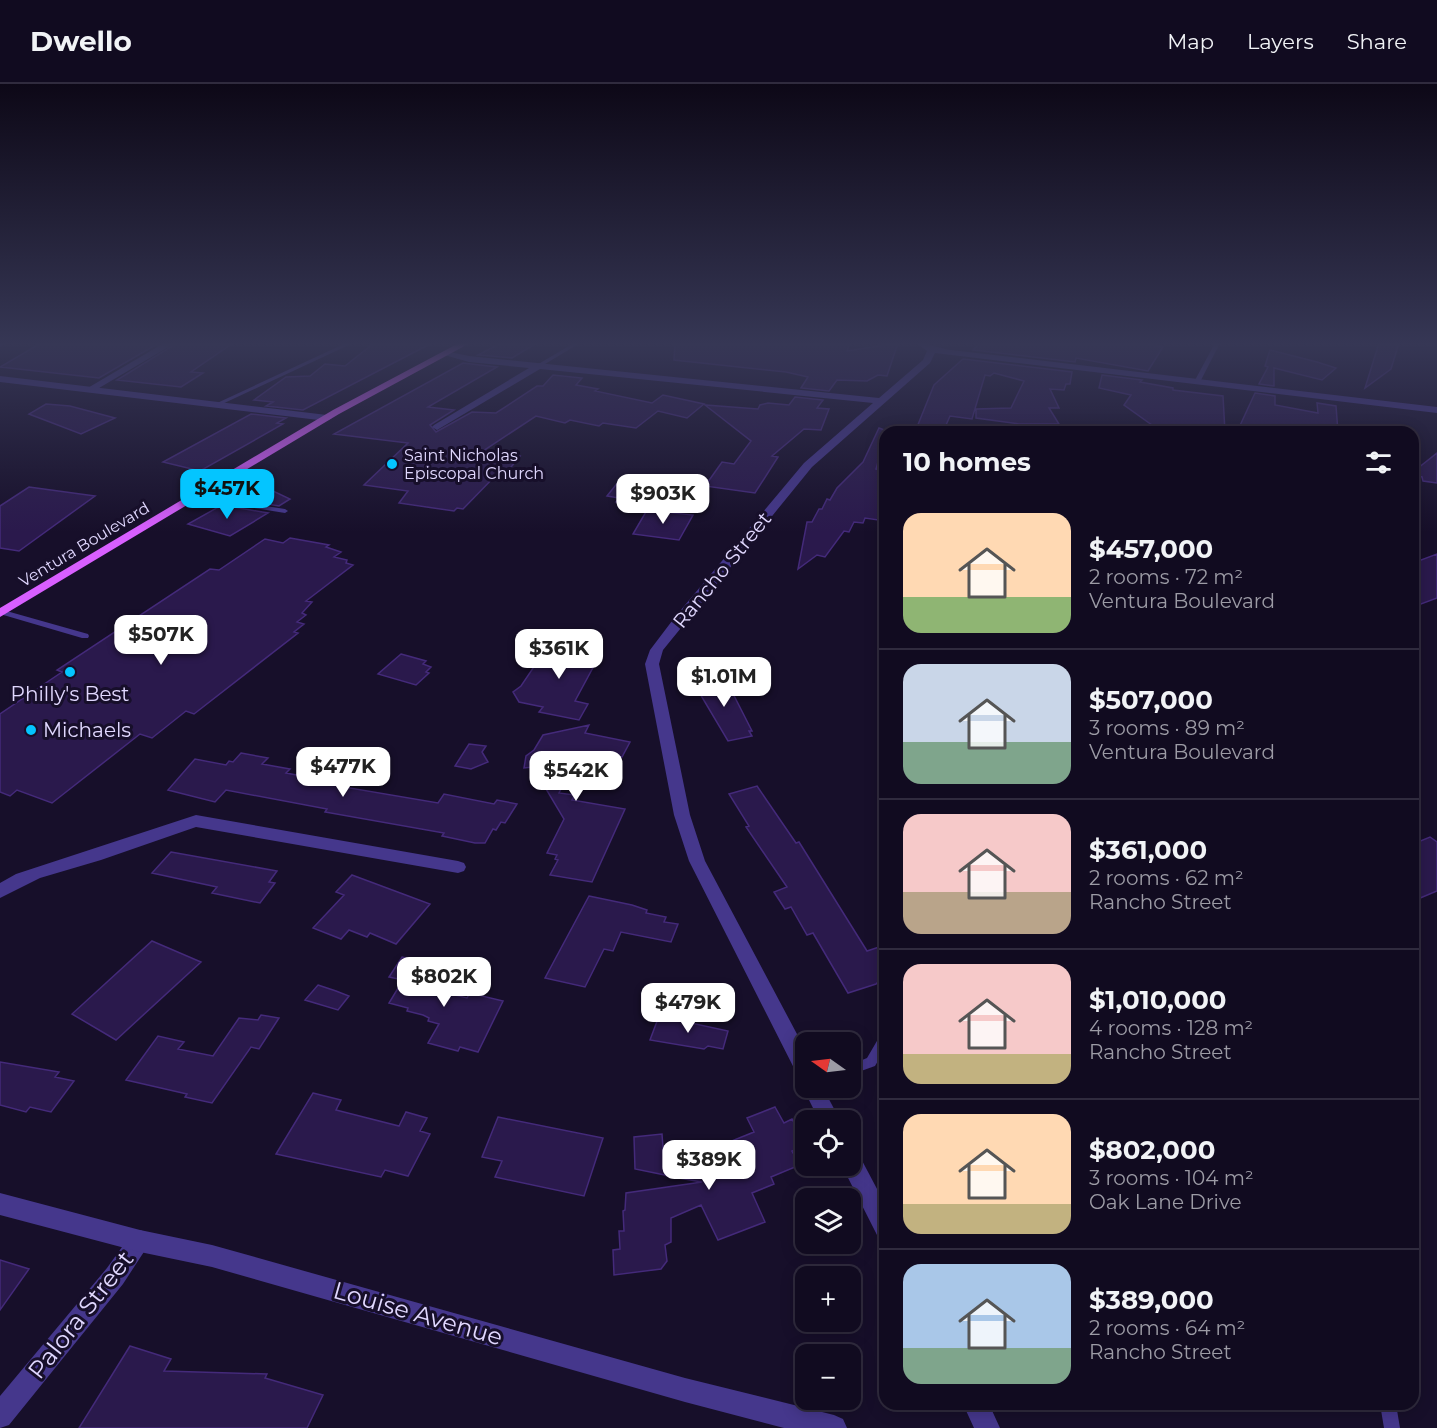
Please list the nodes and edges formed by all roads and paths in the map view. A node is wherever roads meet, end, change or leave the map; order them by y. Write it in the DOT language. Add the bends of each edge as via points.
graph roads {
  1 [pos="231,406"];
  2 [pos="350,406"];
  3 [pos="472,406"];
  4 [pos="875,406"];
  5 [pos="1400,406"];
  6 [pos="1437,410"];
  7 [pos="327,418"];
  8 [pos="437,427"];
  9 [pos="194,497"];
  10 [pos="285,512"];
  11 [pos="1,612"];
  12 [pos="85,636"];
  13 [pos="458,867"];
  14 [pos="0,892"];
  15 [pos="879,1048"];
  16 [pos="795,1051"];
  17 [pos="861,1066"];
  18 [pos="858,1176"];
  19 [pos="0,1204"];
  20 [pos="879,1216"];
  21 [pos="140,1241"];
  22 [pos="979,1410"];
  23 [pos="1389,1410"];
  24 [pos="0,1416"];
  25 [pos="834,1428"];
  26 [pos="987,1428"];
  27 [pos="1392,1428"];
  1 -- 7 [label="street"];
  2 -- 7 [label="main road, Ventura Boulevard"];
  3 -- 8 [label="street"];
  4 -- 16 [label="street, Rancho Street" via="808,465 680,620 657,650 652,664 680,803 698,861"];
  5 -- 6 [label="street"];
  7 -- 9 [label="main road, Ventura Boulevard"];
  9 -- 10 [label="lane"];
  9 -- 11 [label="main road, Ventura Boulevard"];
  11 -- 12 [label="lane"];
  13 -- 14 [label="street" via="196,821 95,856 34,872"];
  15 -- 17 [label="lane" via="871,1062"];
  18 -- 20 [label="street"];
  19 -- 21 [label="street, Louise Avenue"];
  21 -- 24 [label="street, Palora Street" via="116,1276"];
  21 -- 25 [label="street, Louise Avenue" via="212,1256"];
  22 -- 26 [label="street"];
  23 -- 27 [label="lane"];
}
